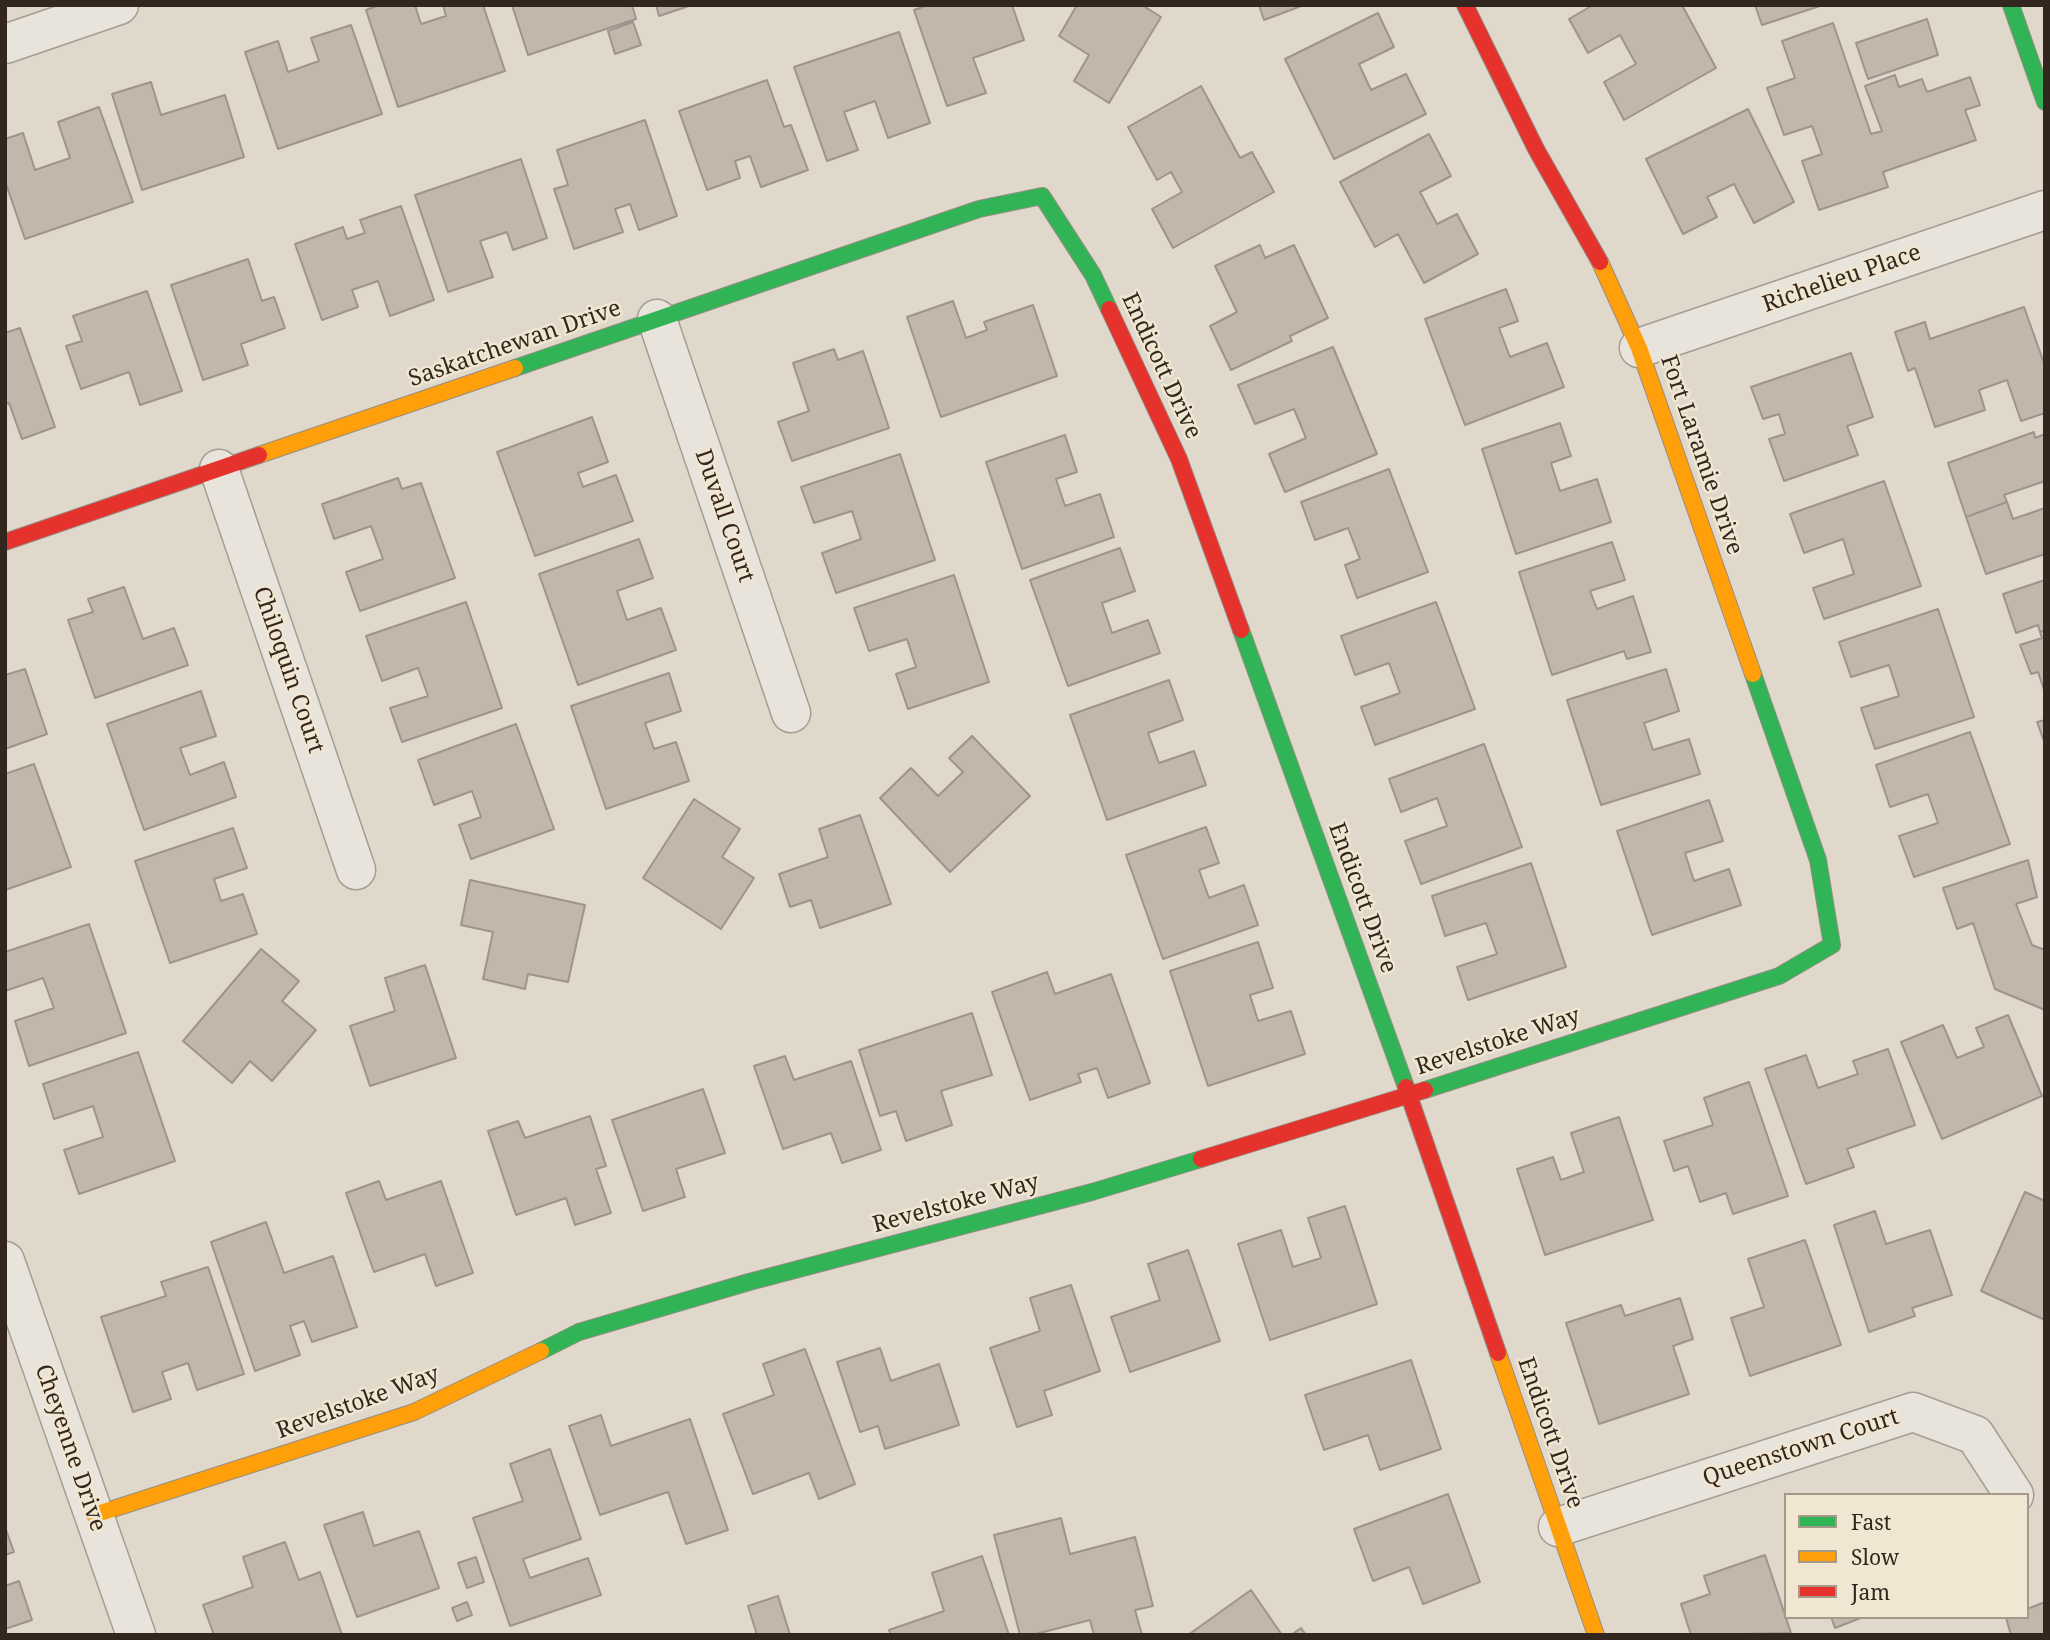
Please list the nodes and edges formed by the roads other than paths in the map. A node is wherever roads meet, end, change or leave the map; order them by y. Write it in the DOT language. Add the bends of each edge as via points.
graph roads {
  1 [pos="119,5"];
  2 [pos="1465,5"];
  3 [pos="2011,5"];
  4 [pos="5,44"];
  5 [pos="2045,102"];
  6 [pos="1042,196"];
  7 [pos="2045,210"];
  8 [pos="657,319"];
  9 [pos="1639,348"];
  10 [pos="219,469"];
  11 [pos="5,542"];
  12 [pos="791,713"];
  13 [pos="356,870"];
  14 [pos="1832,945"];
  15 [pos="1409,1094"];
  16 [pos="5,1261"];
  17 [pos="2013,1493"];
  18 [pos="94,1515"];
  19 [pos="1558,1527"];
  20 [pos="136,1635"];
  21 [pos="1596,1635"];
  1 -- 4 [label="street"];
  2 -- 9 [label="street, Fort Laramie Drive" via="1536,149 1613,285"];
  3 -- 5 [label="street"];
  6 -- 8 [label="street, Saskatchewan Drive" via="979,209"];
  6 -- 15 [label="street, Endicott Drive" via="1093,275 1179,460"];
  7 -- 9 [label="street, Richelieu Place"];
  8 -- 10 [label="street, Saskatchewan Drive"];
  8 -- 12 [label="street, Duvall Court"];
  9 -- 14 [label="street, Fort Laramie Drive" via="1818,860"];
  10 -- 11 [label="street, Saskatchewan Drive"];
  10 -- 13 [label="street, Chiloquin Court"];
  14 -- 15 [label="street, Revelstoke Way" via="1779,976"];
  15 -- 18 [label="street, Revelstoke Way" via="1092,1192 579,1332 414,1412"];
  15 -- 19 [label="street, Endicott Drive"];
  16 -- 18 [label="street, Cheyenne Drive"];
  17 -- 19 [label="street, Queenstown Court" via="1975,1435 1913,1412"];
  18 -- 20 [label="street, Cheyenne Drive"];
  19 -- 21 [label="street, Endicott Drive"];
}
